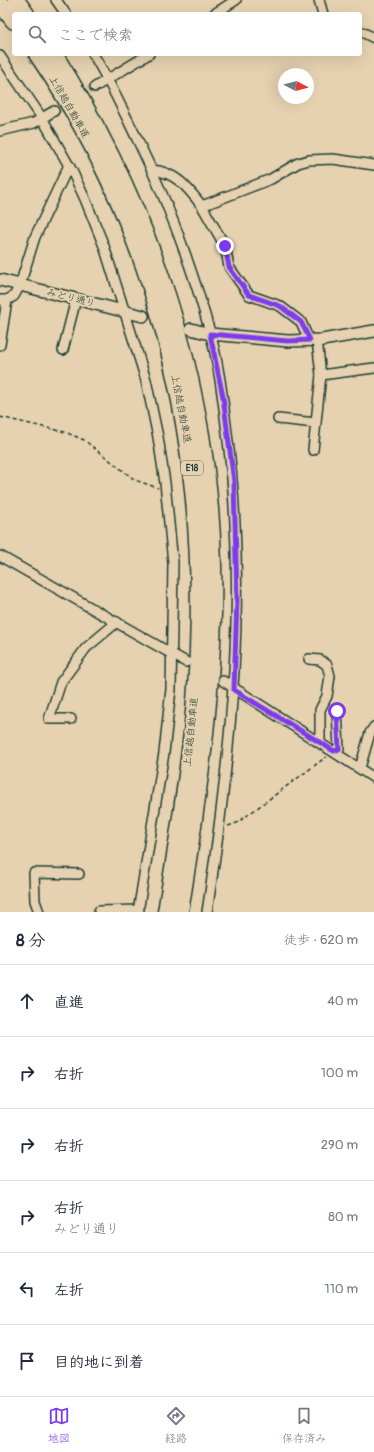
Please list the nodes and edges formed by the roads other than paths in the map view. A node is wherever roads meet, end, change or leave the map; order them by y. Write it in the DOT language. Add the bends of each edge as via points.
graph roads {
  1 [pos="16,0"];
  2 [pos="56,0"];
  3 [pos="236,0"];
  4 [pos="319,0"];
  5 [pos="0,3"];
  6 [pos="25,12"];
  7 [pos="65,12"];
  8 [pos="217,12"];
  9 [pos="322,12"];
  10 [pos="12,18"];
  11 [pos="362,32"];
  12 [pos="374,38"];
  13 [pos="0,56"];
  14 [pos="38,56"];
  15 [pos="55,56"];
  16 [pos="94,56"];
  17 [pos="146,56"];
  18 [pos="108,80"];
  19 [pos="95,87"];
  20 [pos="54,111"];
  21 [pos="42,118"];
  22 [pos="0,131"];
  23 [pos="374,164"];
  24 [pos="69,165"];
  25 [pos="152,170"];
  26 [pos="202,206"];
  27 [pos="0,280"];
  28 [pos="20,285"];
  29 [pos="76,299"];
  30 [pos="4,300"];
  31 [pos="125,311"];
  32 [pos="142,316"];
  33 [pos="190,329"];
  34 [pos="374,332"];
  35 [pos="210,334"];
  36 [pos="313,340"];
  37 [pos="0,345"];
  38 [pos="63,350"];
  39 [pos="374,368"];
  40 [pos="321,375"];
  41 [pos="278,419"];
  42 [pos="316,423"];
  43 [pos="313,450"];
  44 [pos="0,556"];
  45 [pos="117,622"];
  46 [pos="172,653"];
  47 [pos="309,659"];
  48 [pos="186,662"];
  49 [pos="223,682"];
  50 [pos="234,690"];
  51 [pos="337,711"];
  52 [pos="71,719"];
  53 [pos="374,727"];
  54 [pos="320,743"];
  55 [pos="334,751"];
  56 [pos="360,768"];
  57 [pos="374,778"];
  58 [pos="79,874"];
  59 [pos="99,911"];
  60 [pos="139,911"];
  61 [pos="39,912"];
  62 [pos="166,912"];
  63 [pos="180,912"];
  64 [pos="207,912"];
  1 -- 6 [label="highway"];
  2 -- 7 [label="street"];
  3 -- 8 [label="street"];
  4 -- 9 [label="street"];
  5 -- 10 [label="highway"];
  11 -- 12 [label="street"];
  13 -- 21 [label="street"];
  14 -- 62 [label="highway, 上信越自動車道 / E18" via="95,154 117,198 136,246 164,332 176,379 192,471 199,568 198,659 188,760"];
  15 -- 63 [label="highway, 上信越自動車道 / E18" via="106,144 148,238 178,330 206,468 213,565 212,651 199,786"];
  16 -- 18 [label="street"];
  17 -- 18 [label="street"];
  18 -- 19 [label="street"];
  18 -- 25 [label="street"];
  20 -- 21 [label="street"];
  21 -- 22 [label="street" via="24,126"];
  21 -- 24 [label="street"];
  23 -- 26 [label="street" via="340,160 298,162 271,179"];
  24 -- 28 [label="street" via="35,237"];
  24 -- 31 [label="street" via="104,246"];
  25 -- 26 [label="street" via="168,172 188,189"];
  25 -- 35 [label="street" via="180,238"];
  26 -- 36 [label="street" via="225,246 229,267 249,295 280,306 301,322"];
  27 -- 28 [label="street, みどり通り"];
  28 -- 29 [label="street, みどり通り"];
  28 -- 30 [label="street" via="14,296"];
  29 -- 31 [label="street, みどり通り"];
  29 -- 38 [label="street"];
  30 -- 37 [label="street"];
  31 -- 32 [label="street, みどり通り"];
  31 -- 46 [label="street" via="146,380 166,489 173,563"];
  33 -- 35 [label="street"];
  34 -- 36 [label="street"];
  35 -- 36 [label="street" via="288,341"];
  35 -- 50 [label="street" via="223,397 234,482 237,599"];
  36 -- 40 [label="street"];
  39 -- 40 [label="street"];
  40 -- 42 [label="street"];
  41 -- 42 [label="street"];
  42 -- 43 [label="street"];
  44 -- 45 [label="street"];
  45 -- 46 [label="street"];
  45 -- 52 [label="street" via="86,648 61,682 49,719"];
  46 -- 48 [label="street"];
  46 -- 60 [label="street" via="164,753"];
  47 -- 54 [label="street" via="320,660 327,665 330,676 327,696 320,710"];
  49 -- 50 [label="street"];
  50 -- 54 [label="street"];
  50 -- 64 [label="street" via="220,828"];
  51 -- 55 [label="street" via="339,749"];
  53 -- 56 [label="street"];
  54 -- 55 [label="street"];
  55 -- 56 [label="street"];
  56 -- 57 [label="street"];
  58 -- 61 [label="street" via="34,873 35,901"];
  59 -- 60 [label="street"];
}
